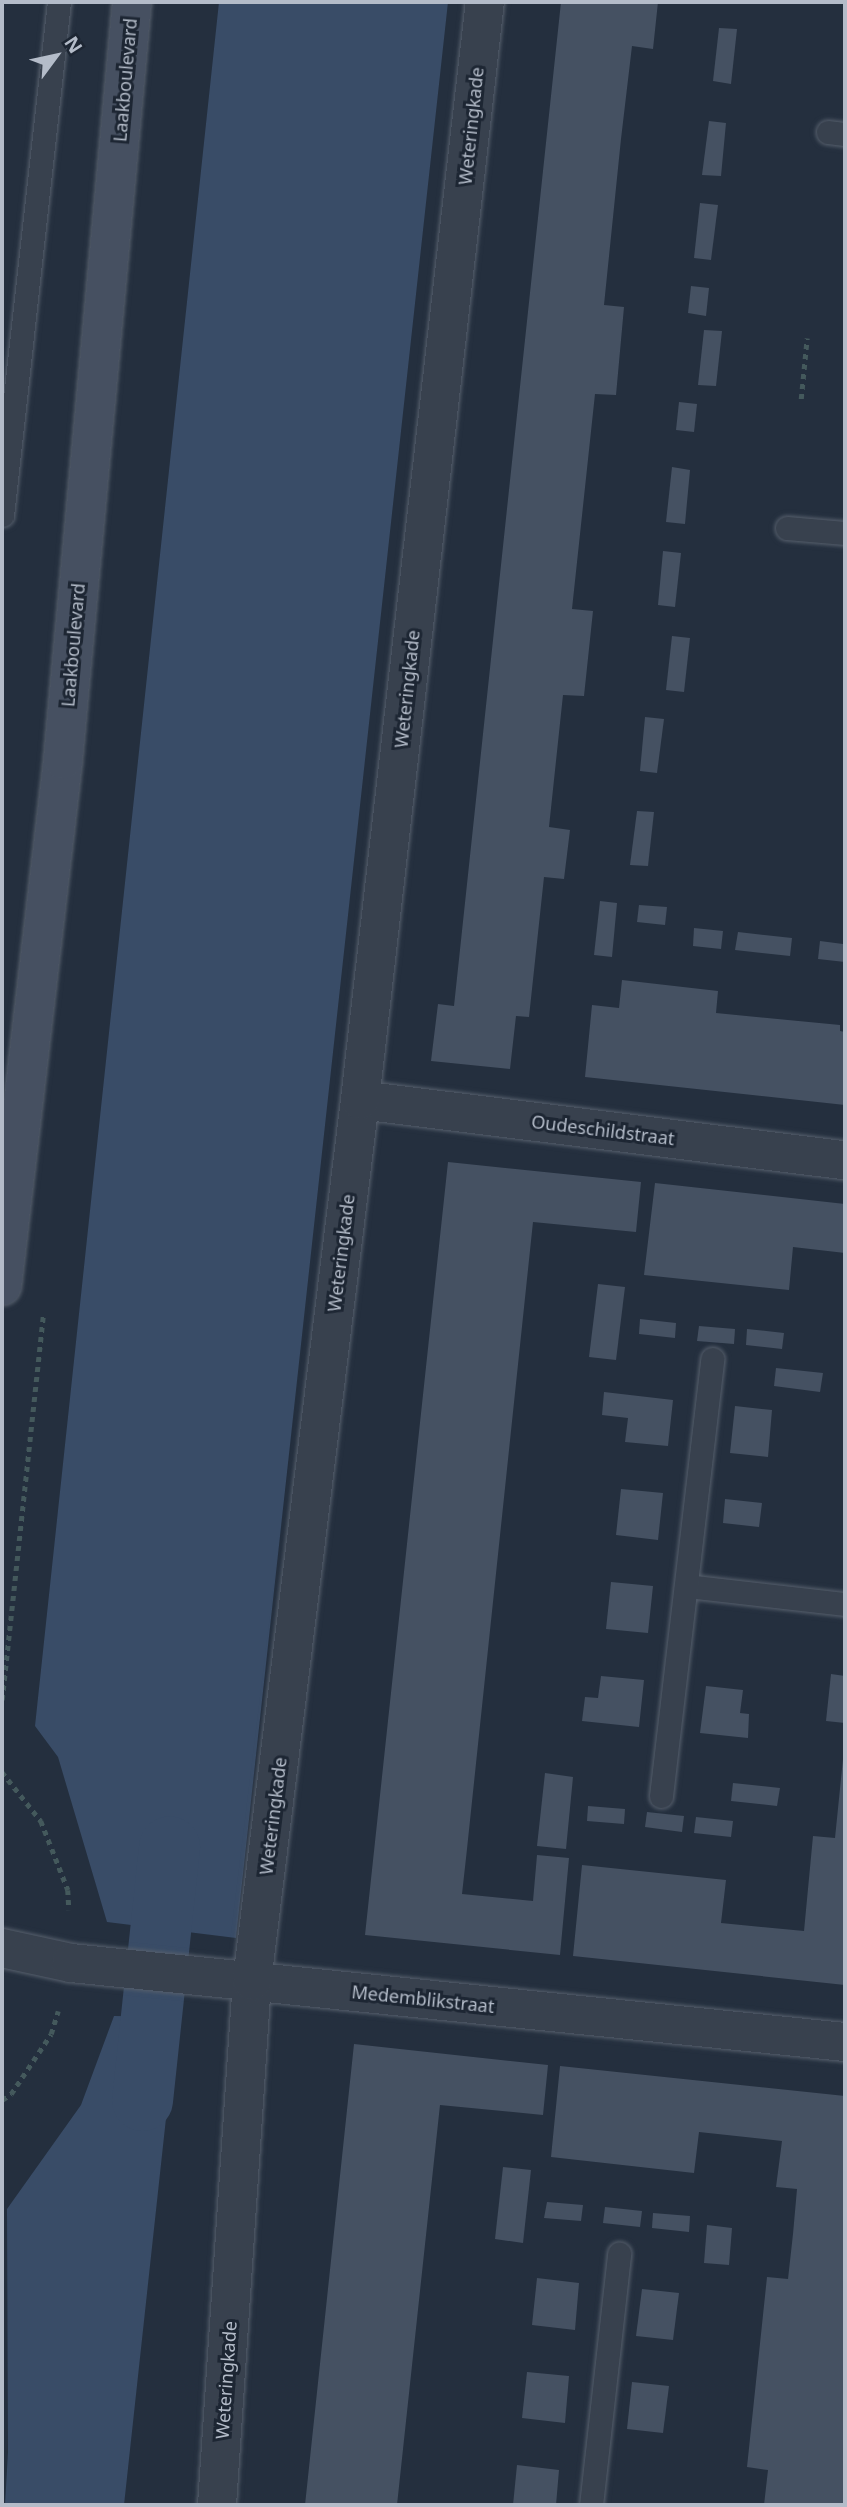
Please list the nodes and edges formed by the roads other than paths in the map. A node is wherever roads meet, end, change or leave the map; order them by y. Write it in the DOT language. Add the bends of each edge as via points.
graph roads {
  1 [pos="59,2"];
  2 [pos="132,2"];
  3 [pos="485,2"];
  4 [pos="2,515"];
  5 [pos="787,528"];
  6 [pos="845,533"];
  7 [pos="360,1100"];
  8 [pos="845,1160"];
  9 [pos="2,1286"];
  10 [pos="712,1359"];
  11 [pos="686,1586"];
  12 [pos="845,1604"];
  13 [pos="662,1796"];
  14 [pos="2,1948"];
  15 [pos="252,1981"];
  16 [pos="845,2042"];
  17 [pos="619,2254"];
  18 [pos="217,2505"];
  19 [pos="591,2505"];
  1 -- 4 [label="lane"];
  2 -- 9 [label="main road, Laakboulevard" via="63,760"];
  3 -- 7 [label="street, Weteringkade"];
  5 -- 6 [label="lane"];
  7 -- 8 [label="street, Oudeschildstraat"];
  7 -- 15 [label="street, Weteringkade"];
  10 -- 11 [label="lane"];
  11 -- 12 [label="lane"];
  11 -- 13 [label="lane"];
  14 -- 15 [label="street, Medemblikstraat" via="71,1963"];
  15 -- 16 [label="street, Medemblikstraat"];
  15 -- 18 [label="street, Weteringkade"];
  17 -- 19 [label="lane"];
}
